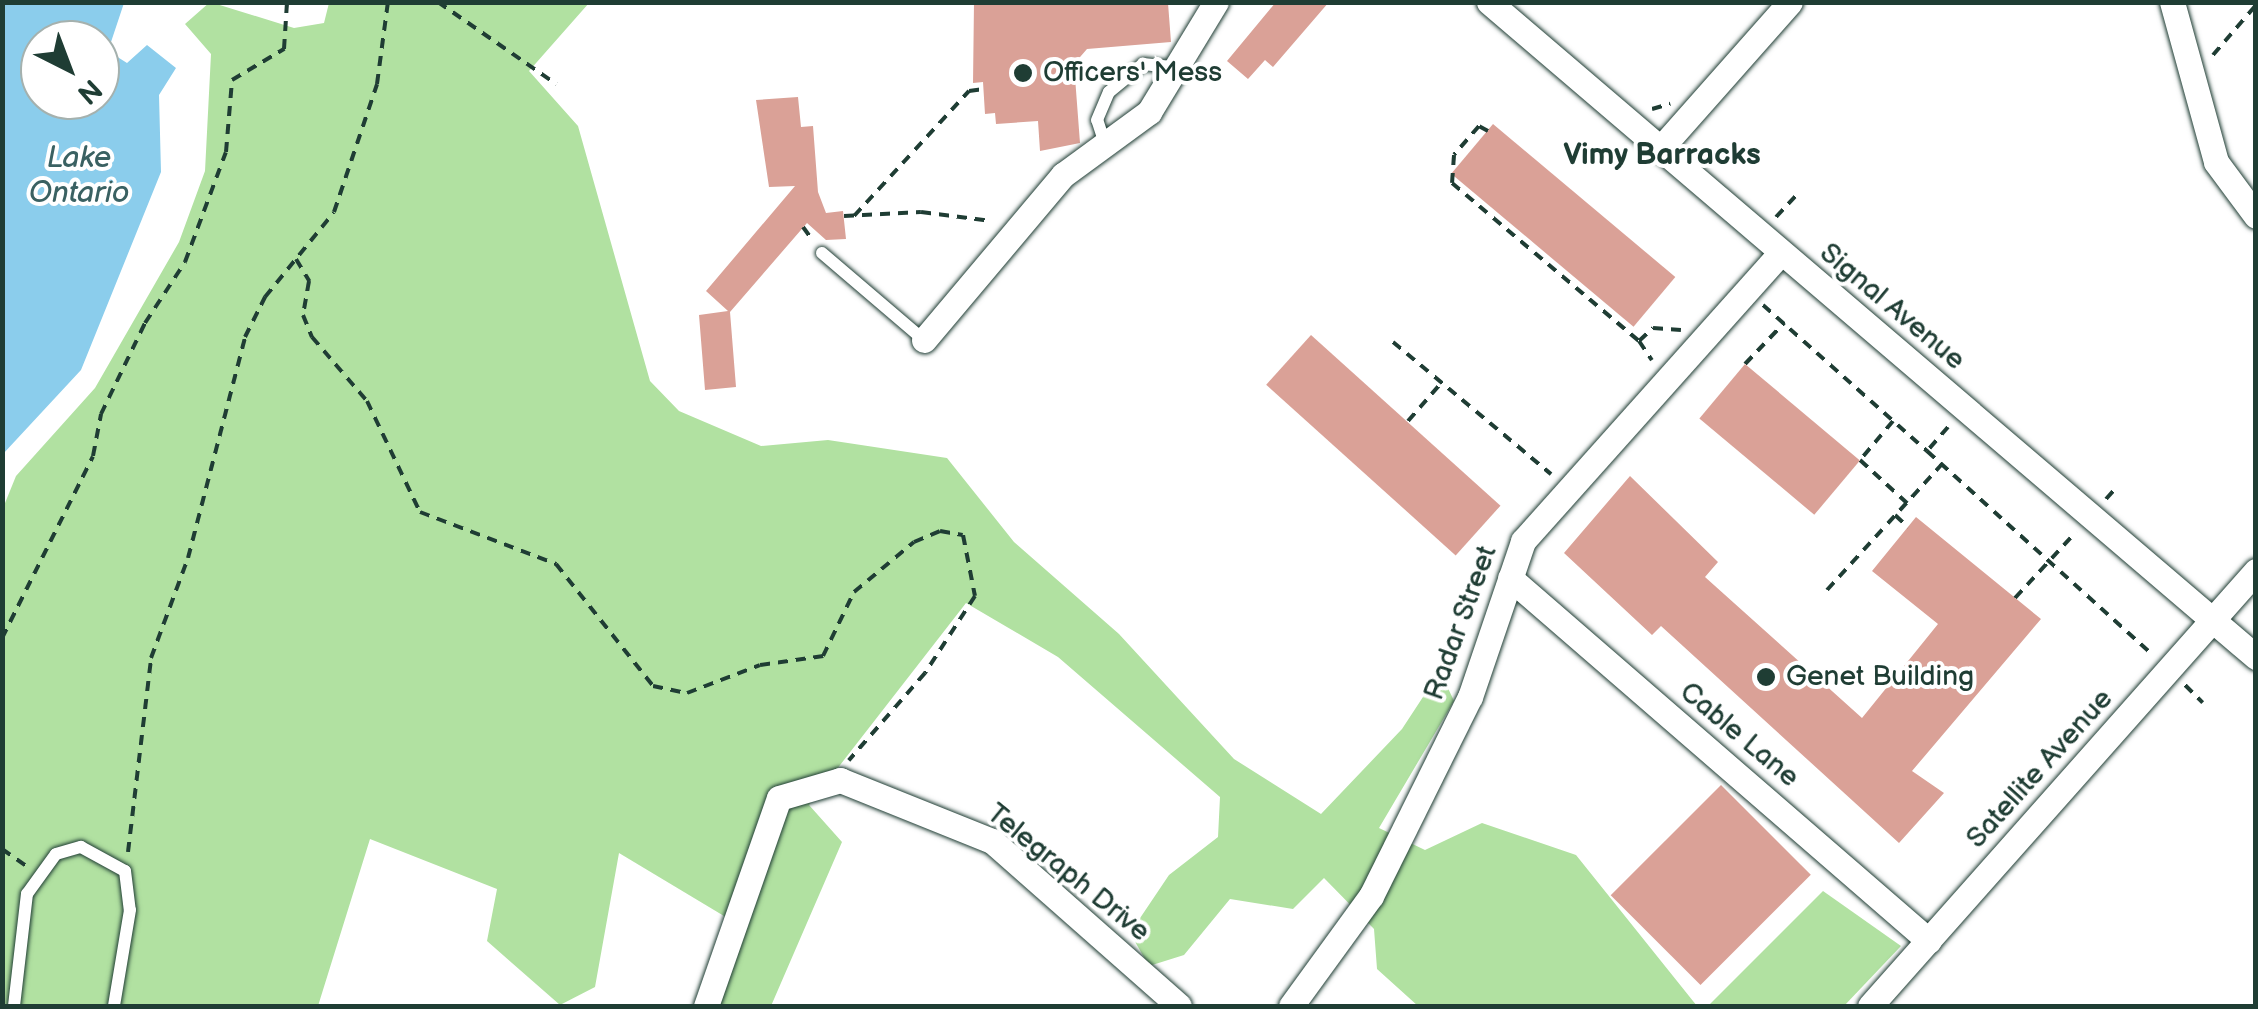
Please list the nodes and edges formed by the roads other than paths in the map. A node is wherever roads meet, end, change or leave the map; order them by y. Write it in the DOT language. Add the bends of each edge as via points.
graph roads {
  1 [pos="1216,2"];
  2 [pos="1489,2"];
  3 [pos="1790,2"];
  4 [pos="2172,2"];
  5 [pos="1174,68"];
  6 [pos="1106,147"];
  7 [pos="1660,148"];
  8 [pos="2254,212"];
  9 [pos="822,253"];
  10 [pos="1773,260"];
  11 [pos="924,340"];
  12 [pos="2256,571"];
  13 [pos="1510,578"];
  14 [pos="2212,620"];
  15 [pos="2256,657"];
  16 [pos="1929,940"];
  17 [pos="14,1006"];
  18 [pos="114,1006"];
  19 [pos="706,1006"];
  20 [pos="1178,1006"];
  21 [pos="1290,1006"];
  22 [pos="1870,1006"];
  1 -- 5 [label="street"];
  2 -- 7 [label="street, Signal Avenue"];
  3 -- 7 [label="street"];
  4 -- 8 [label="street" via="2216,162"];
  5 -- 6 [label="street" via="1148,112"];
  5 -- 6 [label="lane" via="1142,64 1119,80 1097,120"];
  6 -- 11 [label="street" via="1063,175"];
  7 -- 10 [label="street, Signal Avenue" via="1760,234"];
  9 -- 11 [label="lane"];
  10 -- 13 [label="street, Radar Street" via="1523,541"];
  10 -- 14 [label="street, Signal Avenue" via="1964,408"];
  12 -- 14 [label="street, Satellite Avenue"];
  13 -- 16 [label="street, Cable Lane"];
  13 -- 21 [label="street, Radar Street" via="1470,697 1371,896"];
  14 -- 15 [label="street, Signal Avenue"];
  14 -- 16 [label="street, Satellite Avenue"];
  16 -- 22 [label="street, Satellite Avenue"];
  17 -- 18 [label="lane" via="18,938 38,872 81,847 125,871 130,910"];
  19 -- 20 [label="street, Telegraph Drive" via="778,798 840,780 992,841"];
}
